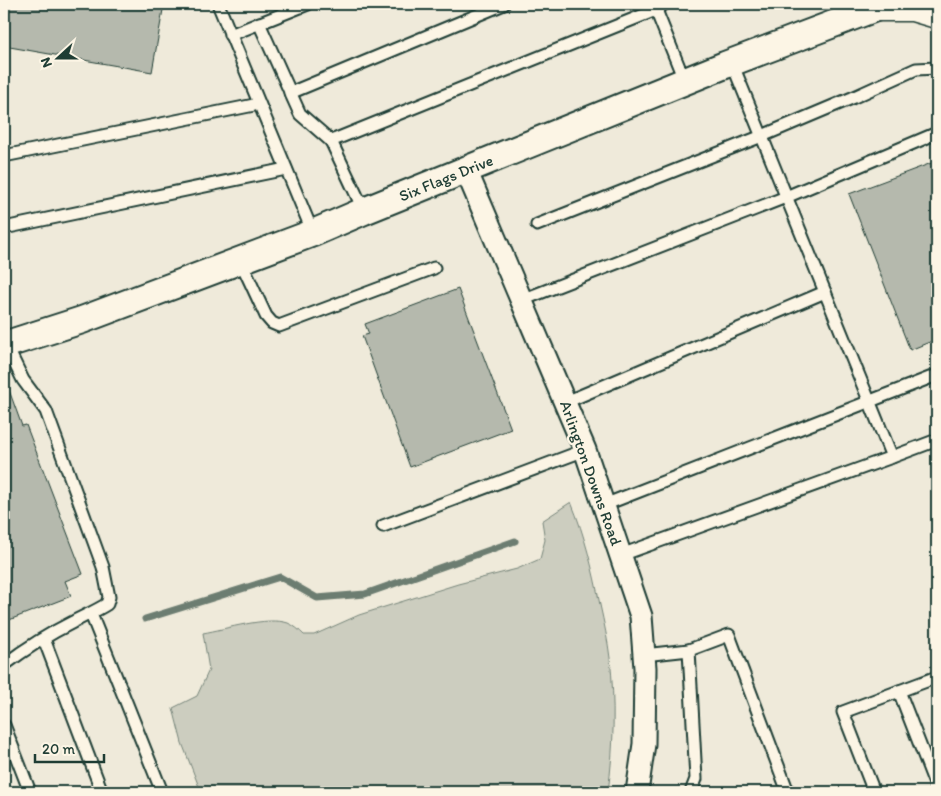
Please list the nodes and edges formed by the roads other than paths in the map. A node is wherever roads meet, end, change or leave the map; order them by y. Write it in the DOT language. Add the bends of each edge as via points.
graph roads {
  1 [pos="218,4"];
  2 [pos="308,4"];
  3 [pos="504,4"];
  4 [pos="881,5"];
  5 [pos="658,6"];
  6 [pos="937,14"];
  7 [pos="259,23"];
  8 [pos="230,34"];
  9 [pos="732,63"];
  10 [pos="937,68"];
  11 [pos="684,82"];
  12 [pos="290,93"];
  13 [pos="259,104"];
  14 [pos="937,133"];
  15 [pos="762,136"];
  16 [pos="331,141"];
  17 [pos="4,156"];
  18 [pos="286,169"];
  19 [pos="466,170"];
  20 [pos="786,197"];
  21 [pos="364,210"];
  22 [pos="537,225"];
  23 [pos="4,228"];
  24 [pos="313,233"];
  25 [pos="240,260"];
  26 [pos="434,268"];
  27 [pos="825,292"];
  28 [pos="522,300"];
  29 [pos="5,345"];
  30 [pos="937,375"];
  31 [pos="566,402"];
  32 [pos="870,402"];
  33 [pos="937,440"];
  34 [pos="585,450"];
  35 [pos="892,457"];
  36 [pos="604,505"];
  37 [pos="383,526"];
  38 [pos="621,555"];
  39 [pos="91,614"];
  40 [pos="44,639"];
  41 [pos="689,650"];
  42 [pos="644,655"];
  43 [pos="4,665"];
  44 [pos="937,677"];
  45 [pos="899,692"];
  46 [pos="4,724"];
  47 [pos="937,789"];
  48 [pos="30,792"];
  49 [pos="102,792"];
  50 [pos="162,792"];
  51 [pos="637,792"];
  52 [pos="691,792"];
  53 [pos="788,792"];
  54 [pos="874,792"];
  1 -- 8 [label="lane"];
  2 -- 7 [label="lane"];
  3 -- 12 [label="lane"];
  4 -- 6 [label="main road" via="913,7"];
  4 -- 9 [label="street, Six Flags Drive"];
  5 -- 11 [label="lane"];
  5 -- 16 [label="lane"];
  7 -- 8 [label="lane"];
  7 -- 12 [label="lane"];
  8 -- 13 [label="lane"];
  9 -- 11 [label="street, Six Flags Drive"];
  9 -- 15 [label="lane"];
  10 -- 15 [label="lane" via="916,69"];
  11 -- 19 [label="street, Six Flags Drive"];
  12 -- 16 [label="lane" via="300,114"];
  13 -- 17 [label="lane"];
  13 -- 18 [label="lane"];
  14 -- 20 [label="lane"];
  15 -- 20 [label="lane"];
  15 -- 22 [label="lane"];
  16 -- 21 [label="lane"];
  18 -- 23 [label="lane"];
  18 -- 24 [label="lane"];
  19 -- 21 [label="street, Six Flags Drive"];
  19 -- 28 [label="street, Arlington Downs Road"];
  20 -- 27 [label="lane"];
  20 -- 28 [label="lane"];
  21 -- 24 [label="street, Six Flags Drive"];
  24 -- 25 [label="street, Six Flags Drive"];
  25 -- 26 [label="lane" via="266,316 279,326"];
  25 -- 29 [label="street, Six Flags Drive" via="82,320"];
  27 -- 31 [label="lane"];
  27 -- 32 [label="lane"];
  28 -- 31 [label="street, Arlington Downs Road"];
  29 -- 39 [label="lane" via="23,380 46,411 103,567 109,596 107,604"];
  30 -- 32 [label="lane"];
  31 -- 34 [label="street, Arlington Downs Road"];
  32 -- 35 [label="lane"];
  32 -- 36 [label="lane"];
  33 -- 35 [label="lane"];
  34 -- 36 [label="street, Arlington Downs Road"];
  34 -- 37 [label="lane"];
  35 -- 38 [label="lane"];
  36 -- 38 [label="street, Arlington Downs Road"];
  38 -- 42 [label="street, Arlington Downs Road" via="641,616"];
  39 -- 40 [label="lane"];
  39 -- 50 [label="lane"];
  40 -- 43 [label="lane"];
  40 -- 49 [label="lane"];
  41 -- 42 [label="lane"];
  41 -- 52 [label="lane" via="696,779"];
  41 -- 53 [label="lane" via="729,636"];
  42 -- 51 [label="street, Arlington Downs Road" via="644,744"];
  44 -- 45 [label="lane"];
  45 -- 47 [label="lane"];
  45 -- 54 [label="lane" via="844,712"];
  46 -- 48 [label="lane"];
}
